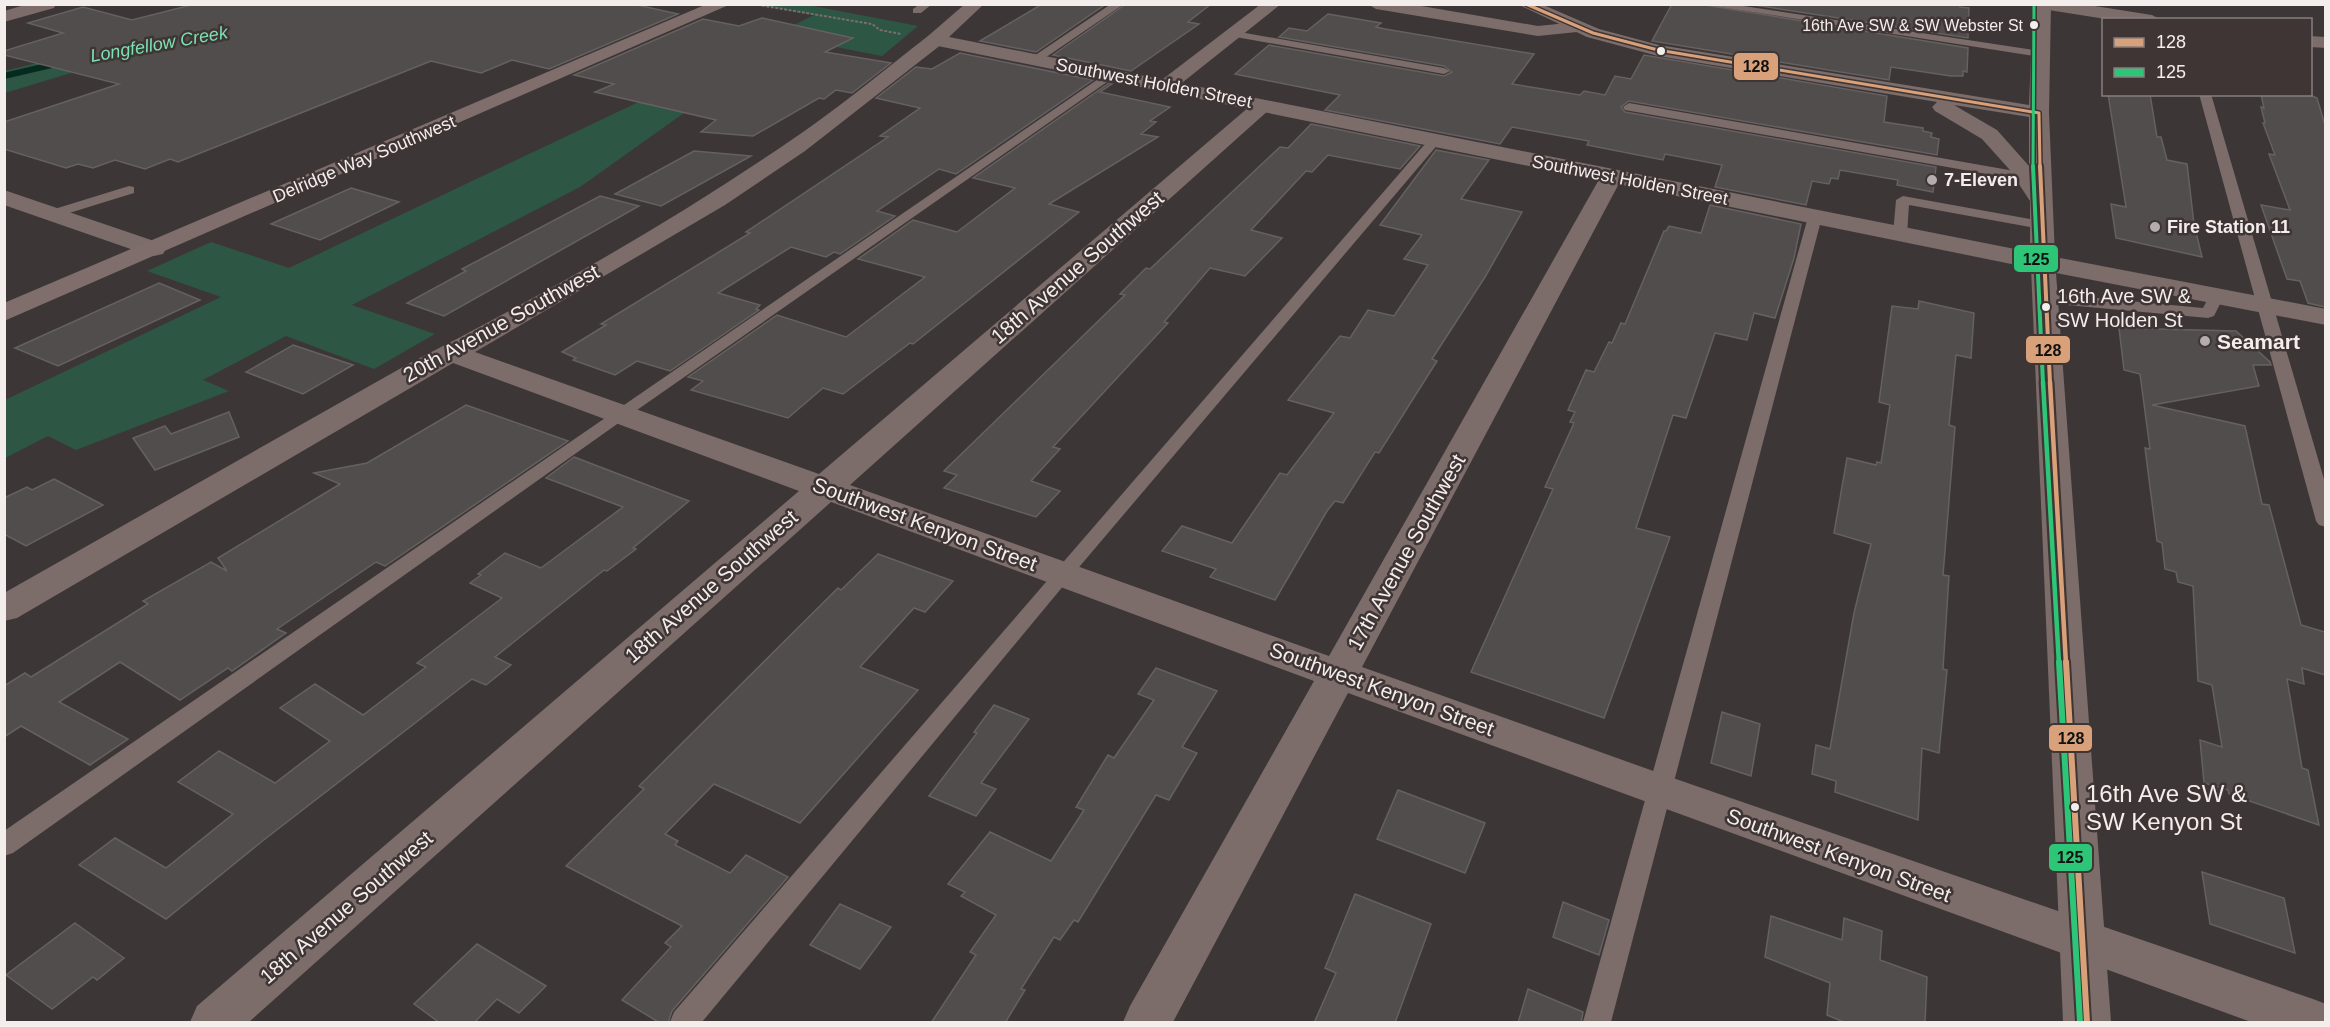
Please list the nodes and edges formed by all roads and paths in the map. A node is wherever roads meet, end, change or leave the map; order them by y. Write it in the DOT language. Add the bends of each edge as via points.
graph roads {
  1 [pos="48,4"];
  2 [pos="723,4"];
  3 [pos="753,4"];
  4 [pos="927,4"];
  5 [pos="976,4"];
  6 [pos="1119,4"];
  7 [pos="1272,4"];
  8 [pos="1376,4"];
  9 [pos="1524,4"];
  10 [pos="1706,4"];
  11 [pos="2042,4"];
  12 [pos="917,11"];
  13 [pos="4,17"];
  14 [pos="2138,18"];
  15 [pos="1577,27"];
  16 [pos="1234,34"];
  17 [pos="906,35"];
  18 [pos="935,40"];
  19 [pos="2040,54"];
  20 [pos="1035,60"];
  21 [pos="1444,71"];
  22 [pos="1111,75"];
  23 [pos="1166,86"];
  24 [pos="1895,90"];
  25 [pos="2206,96"];
  26 [pos="1263,105"];
  27 [pos="1629,107"];
  28 [pos="2039,113"];
  29 [pos="1435,140"];
  30 [pos="1612,176"];
  31 [pos="2026,177"];
  32 [pos="129,190"];
  33 [pos="4,197"];
  34 [pos="2040,198"];
  35 [pos="53,214"];
  36 [pos="1815,217"];
  37 [pos="2041,225"];
  38 [pos="1900,234"];
  39 [pos="154,249"];
  40 [pos="2044,280"];
  41 [pos="2137,281"];
  42 [pos="2216,296"];
  43 [pos="2267,306"];
  44 [pos="2141,307"];
  45 [pos="4,313"];
  46 [pos="2325,317"];
  47 [pos="452,353"];
  48 [pos="621,413"];
  49 [pos="823,488"];
  50 [pos="2325,521"];
  51 [pos="1062,574"];
  52 [pos="4,609"];
  53 [pos="1340,673"];
  54 [pos="1658,790"];
  55 [pos="4,845"];
  56 [pos="2082,942"];
  57 [pos="214,1023"];
  58 [pos="684,1023"];
  59 [pos="1147,1023"];
  60 [pos="1597,1023"];
  61 [pos="2086,1023"];
  62 [pos="2313,1023"];
  1 -- 13 [label="street"];
  2 -- 39 [label="main road, Delridge Way Southwest"];
  3 -- 17 [label="path" via="814,17 843,18"];
  4 -- 12 [label="lane"];
  5 -- 18 [label="street, 20th Avenue Southwest"];
  6 -- 20 [label="lane"];
  7 -- 16 [label="street"];
  8 -- 15 [label="street" via="1538,31"];
  9 -- 15 [label="street"];
  10 -- 19 [label="lane"];
  11 -- 14 [label="street"];
  11 -- 19 [label="street"];
  15 -- 24 [label="street" via="1614,40 1720,62"];
  16 -- 21 [label="lane"];
  16 -- 23 [label="street"];
  18 -- 20 [label="street, Southwest Holden Street"];
  18 -- 47 [label="street, 20th Avenue Southwest" via="762,171"];
  19 -- 28 [label="street"];
  20 -- 22 [label="street, Southwest Holden Street"];
  22 -- 23 [label="street, Southwest Holden Street"];
  22 -- 48 [label="lane"];
  23 -- 26 [label="street, Southwest Holden Street"];
  24 -- 28 [label="street"];
  24 -- 31 [label="street" via="1940,105 1991,132"];
  25 -- 43 [label="lane"];
  26 -- 29 [label="street, Southwest Holden Street"];
  26 -- 49 [label="street, 18th Avenue Southwest"];
  27 -- 31 [label="lane"];
  28 -- 34 [label="street"];
  29 -- 30 [label="street, Southwest Holden Street"];
  29 -- 51 [label="lane"];
  30 -- 36 [label="street, Southwest Holden Street"];
  30 -- 53 [label="street, 17th Avenue Southwest"];
  31 -- 34 [label="street"];
  32 -- 35 [label="lane"];
  33 -- 35 [label="street"];
  34 -- 37 [label="street"];
  35 -- 39 [label="street"];
  36 -- 38 [label="street, Southwest Holden Street"];
  36 -- 54 [label="lane"];
  37 -- 38 [label="lane" via="1903,200"];
  37 -- 40 [label="street"];
  38 -- 40 [label="street, Southwest Holden Street"];
  39 -- 45 [label="main road, Delridge Way Southwest"];
  40 -- 41 [label="street, Southwest Holden Street"];
  40 -- 44 [label="lane"];
  40 -- 56 [label="street"];
  41 -- 42 [label="street, Southwest Holden Street"];
  41 -- 44 [label="lane"];
  42 -- 43 [label="street, Southwest Holden Street"];
  42 -- 44 [label="lane" via="2208,313"];
  43 -- 46 [label="street, Southwest Holden Street"];
  43 -- 50 [label="lane"];
  47 -- 48 [label="street, Southwest Kenyon Street"];
  47 -- 52 [label="street, 20th Avenue Southwest"];
  48 -- 49 [label="street, Southwest Kenyon Street"];
  48 -- 55 [label="lane"];
  49 -- 51 [label="street, Southwest Kenyon Street"];
  49 -- 57 [label="street, 18th Avenue Southwest"];
  51 -- 53 [label="street, Southwest Kenyon Street"];
  51 -- 58 [label="lane"];
  53 -- 54 [label="street, Southwest Kenyon Street"];
  53 -- 59 [label="street, 17th Avenue Southwest"];
  54 -- 56 [label="street, Southwest Kenyon Street"];
  54 -- 60 [label="lane"];
  56 -- 61 [label="street"];
  56 -- 62 [label="street, Southwest Kenyon Street"];
}
